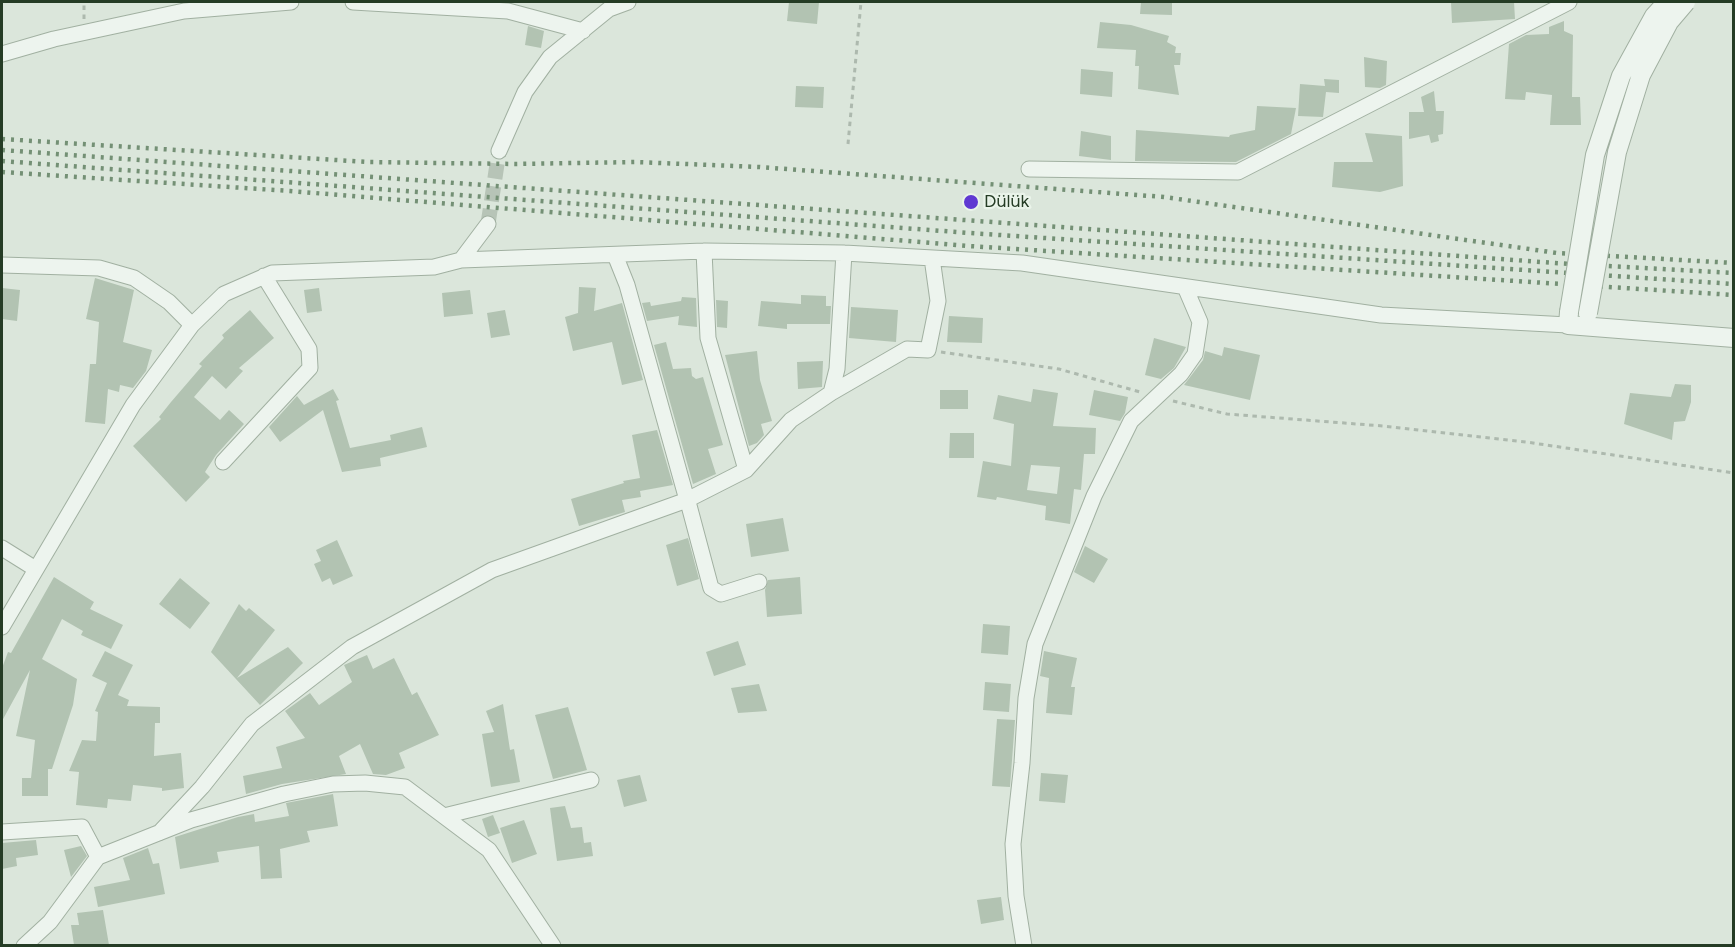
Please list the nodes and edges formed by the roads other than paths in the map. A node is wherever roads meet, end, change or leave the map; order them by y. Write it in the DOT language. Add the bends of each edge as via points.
graph roads {
  1 [pos="291,2"];
  2 [pos="353,2"];
  3 [pos="628,2"];
  4 [pos="1569,2"];
  5 [pos="1667,2"];
  6 [pos="1686,2"];
  7 [pos="583,31"];
  8 [pos="2,54"];
  9 [pos="499,151"];
  10 [pos="1029,169"];
  11 [pos="488,224"];
  12 [pos="704,250"];
  13 [pos="844,253"];
  14 [pos="615,255"];
  15 [pos="932,258"];
  16 [pos="461,260"];
  17 [pos="2,265"];
  18 [pos="264,276"];
  19 [pos="1185,287"];
  20 [pos="1568,318"];
  21 [pos="1588,320"];
  22 [pos="192,324"];
  23 [pos="1734,338"];
  24 [pos="831,393"];
  25 [pos="223,462"];
  26 [pos="746,470"];
  27 [pos="687,499"];
  28 [pos="2,548"];
  29 [pos="34,568"];
  30 [pos="759,582"];
  31 [pos="2,627"];
  32 [pos="591,780"];
  33 [pos="444,816"];
  34 [pos="2,832"];
  35 [pos="159,833"];
  36 [pos="98,857"];
  37 [pos="24,945"];
  38 [pos="553,945"];
  39 [pos="1024,945"];
  1 -- 8 [label="street" via="184,11"];
  2 -- 7 [label="street" via="508,10"];
  3 -- 7 [label="street" via="609,9"];
  4 -- 10 [label="street" via="1238,172"];
  5 -- 20 [label="street, bridge" via="1654,15 1621,76 1595,155"];
  6 -- 21 [label="street, bridge" via="1669,22 1641,75 1617,152"];
  7 -- 9 [label="street" via="550,57 525,92"];
  11 -- 16 [label="street"];
  12 -- 13 [label="street"];
  12 -- 14 [label="street"];
  12 -- 26 [label="street" via="708,338"];
  13 -- 15 [label="street"];
  13 -- 24 [label="street" via="837,369"];
  14 -- 16 [label="street"];
  14 -- 27 [label="street" via="627,285"];
  15 -- 19 [label="street" via="1022,263"];
  15 -- 24 [label="street" via="938,301 928,350 907,349"];
  16 -- 18 [label="street" via="434,267 335,269"];
  17 -- 22 [label="street" via="99,268 134,278"];
  18 -- 22 [label="street" via="224,294"];
  18 -- 25 [label="street" via="309,349 310,368"];
  19 -- 20 [label="street" via="1381,315"];
  19 -- 39 [label="street" via="1200,322 1195,354 1182,374 1131,421 1106,469 1035,644 1026,698 1013,844"];
  20 -- 21 [label="street"];
  21 -- 23 [label="street"];
  22 -- 29 [label="street" via="133,405"];
  24 -- 26 [label="street" via="790,420"];
  26 -- 27 [label="street"];
  27 -- 30 [label="street" via="711,588 721,594"];
  27 -- 35 [label="street" via="492,570 352,647 252,724"];
  28 -- 29 [label="street"];
  29 -- 31 [label="street"];
  32 -- 33 [label="street"];
  33 -- 35 [label="street" via="405,787 333,784 191,820"];
  33 -- 38 [label="street" via="489,850"];
  34 -- 36 [label="street" via="82,826"];
  35 -- 36 [label="street"];
  36 -- 37 [label="street" via="50,922"];
}
